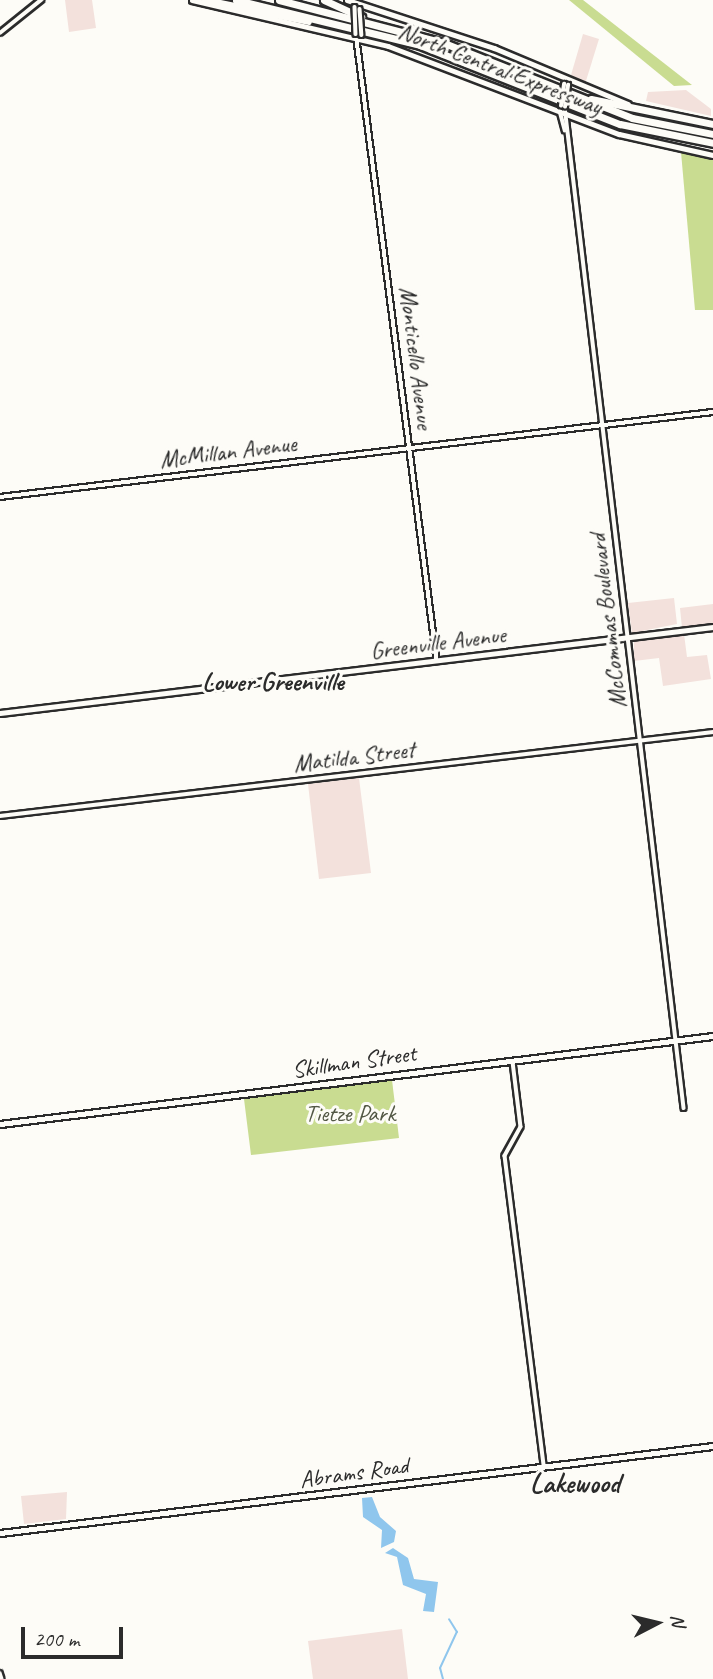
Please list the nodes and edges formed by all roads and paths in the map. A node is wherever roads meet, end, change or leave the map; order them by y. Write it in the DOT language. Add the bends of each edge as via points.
graph roads {
  1 [pos="41,0"];
  2 [pos="192,0"];
  3 [pos="205,0"];
  4 [pos="236,0"];
  5 [pos="279,0"];
  6 [pos="324,0"];
  7 [pos="347,0"];
  8 [pos="357,4"];
  9 [pos="363,19"];
  10 [pos="326,20"];
  11 [pos="0,33"];
  12 [pos="359,36"];
  13 [pos="566,83"];
  14 [pos="581,98"];
  15 [pos="563,109"];
  16 [pos="713,122"];
  17 [pos="713,134"];
  18 [pos="695,141"];
  19 [pos="713,143"];
  20 [pos="713,149"];
  21 [pos="713,155"];
  22 [pos="713,412"];
  23 [pos="601,425"];
  24 [pos="410,447"];
  25 [pos="0,497"];
  26 [pos="713,627"];
  27 [pos="628,637"];
  28 [pos="437,661"];
  29 [pos="0,713"];
  30 [pos="713,732"];
  31 [pos="640,740"];
  32 [pos="0,816"];
  33 [pos="713,1036"];
  34 [pos="676,1040"];
  35 [pos="513,1060"];
  36 [pos="684,1108"];
  37 [pos="0,1124"];
  38 [pos="713,1446"];
  39 [pos="545,1467"];
  40 [pos="0,1533"];
  41 [pos="0,1673"];
  42 [pos="2,1679"];
  1 -- 11 [label="street"];
  2 -- 12 [label="main road, North Central Expressway"];
  3 -- 10 [label="highway"];
  4 -- 10 [label="highway, North Central Expressway"];
  5 -- 9 [label="highway, North Central Expressway"];
  6 -- 9 [label="highway"];
  7 -- 8 [label="main road, North Central Expressway"];
  8 -- 12 [label="street, Monticello Avenue, bridge"];
  8 -- 13 [label="main road, North Central Expressway"];
  9 -- 14 [label="highway, North Central Expressway" via="468,51"];
  10 -- 18 [label="highway, North Central Expressway" via="467,60 620,124"];
  12 -- 15 [label="main road, North Central Expressway"];
  12 -- 24 [label="street, Monticello Avenue"];
  13 -- 15 [label="street, McCommas Boulevard, bridge"];
  13 -- 16 [label="main road, North Central Expressway" via="634,106"];
  14 -- 16 [label="highway"];
  14 -- 17 [label="highway, North Central Expressway" via="644,122"];
  15 -- 21 [label="main road, North Central Expressway" via="643,142"];
  15 -- 23 [label="street, McCommas Boulevard"];
  18 -- 19 [label="highway, North Central Expressway"];
  18 -- 20 [label="highway"];
  22 -- 23 [label="street, McMillan Avenue"];
  23 -- 24 [label="street, McMillan Avenue"];
  23 -- 27 [label="street, McCommas Boulevard"];
  24 -- 25 [label="street, McMillan Avenue"];
  24 -- 28 [label="street, Monticello Avenue"];
  26 -- 27 [label="main road, Greenville Avenue"];
  27 -- 28 [label="main road, Greenville Avenue"];
  27 -- 31 [label="street, McCommas Boulevard"];
  28 -- 29 [label="main road, Greenville Avenue"];
  30 -- 31 [label="street, Matilda Street"];
  31 -- 32 [label="street, Matilda Street"];
  31 -- 34 [label="street, McCommas Boulevard"];
  33 -- 34 [label="main road, Skillman Street"];
  34 -- 35 [label="main road, Skillman Street"];
  34 -- 36 [label="street, McCommas Boulevard"];
  35 -- 37 [label="main road, Skillman Street"];
  35 -- 39 [label="street" via="520,1127 505,1156"];
  38 -- 39 [label="main road, Abrams Road"];
  39 -- 40 [label="main road, Abrams Road"];
  41 -- 42 [label="street"];
}
